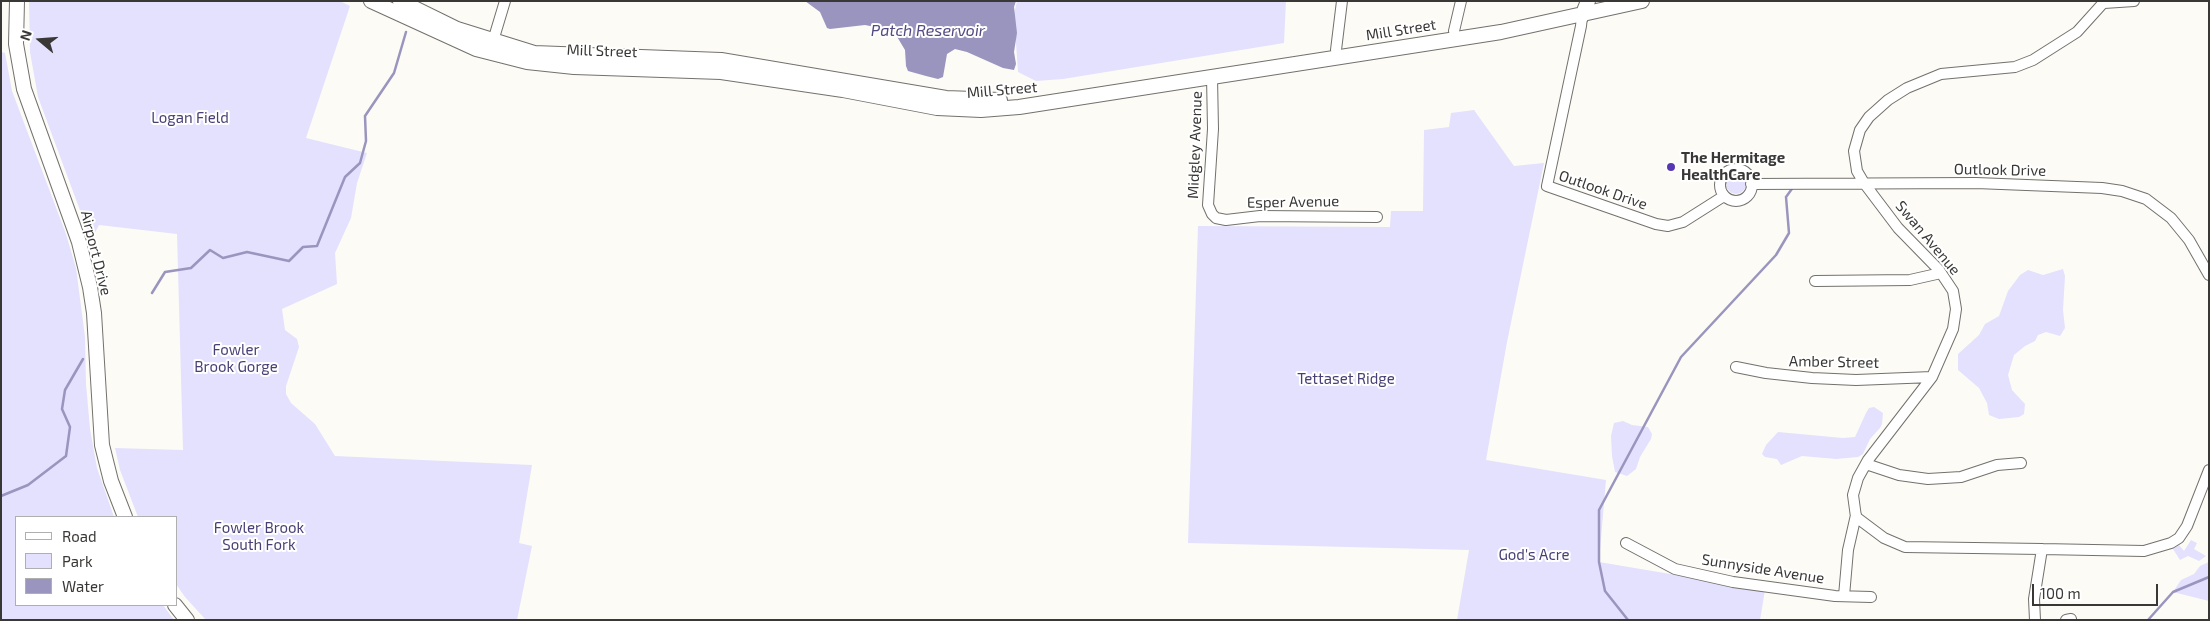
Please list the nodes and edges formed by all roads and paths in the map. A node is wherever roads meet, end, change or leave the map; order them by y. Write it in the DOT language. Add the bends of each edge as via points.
graph roads {
  1 [pos="17,1"];
  2 [pos="371,1"];
  3 [pos="400,1"];
  4 [pos="506,1"];
  5 [pos="1342,1"];
  6 [pos="1461,1"];
  7 [pos="1603,1"];
  8 [pos="1642,1"];
  9 [pos="2134,1"];
  10 [pos="2105,2"];
  11 [pos="1582,6"];
  12 [pos="1454,31"];
  13 [pos="493,41"];
  14 [pos="1336,50"];
  15 [pos="1212,77"];
  16 [pos="898,95"];
  17 [pos="1864,183"];
  18 [pos="1751,184"];
  19 [pos="1724,196"];
  20 [pos="1212,214"];
  21 [pos="1377,217"];
  22 [pos="1941,273"];
  23 [pos="2209,275"];
  24 [pos="1815,281"];
  25 [pos="1736,367"];
  26 [pos="1932,377"];
  27 [pos="2021,463"];
  28 [pos="1866,464"];
  29 [pos="2209,470"];
  30 [pos="125,516"];
  31 [pos="1856,516"];
  32 [pos="1626,543"];
  33 [pos="2042,549"];
  34 [pos="1844,596"];
  35 [pos="1871,597"];
  36 [pos="176,606"];
  37 [pos="187,620"];
  38 [pos="2035,620"];
  1 -- 30 [label="main road, Airport Drive" via="16,44 24,89 79,242 90,287 102,445"];
  2 -- 16 [label="main road, Mill Street" via="476,49 527,62 574,67 721,72"];
  3 -- 13 [label="main road, Mill Street" via="457,29"];
  4 -- 13 [label="street"];
  5 -- 14 [label="street"];
  6 -- 12 [label="street"];
  7 -- 11 [label="main road, Mill Street"];
  8 -- 11 [label="main road, Mill Street"];
  9 -- 10 [label="street"];
  10 -- 17 [label="street, Swan Avenue" via="2077,32 2033,60 2015,66 1941,74 1888,100 1860,130 1856,164"];
  11 -- 12 [label="main road, Mill Street" via="1539,17"];
  11 -- 15 [label="main road, Mill Street" via="1501,32"];
  11 -- 19 [label="street, Outlook Drive" via="1581,26 1547,186 1668,226 1683,222"];
  12 -- 14 [label="main road, Mill Street"];
  13 -- 16 [label="main road, Mill Street" via="522,51 544,54 721,60"];
  14 -- 16 [label="main road, Mill Street" via="1000,100"];
  15 -- 16 [label="main road, Mill Street" via="1005,108 951,109 912,104"];
  15 -- 20 [label="street, Midgley Avenue" via="1213,129 1208,205"];
  17 -- 18 [label="street, Outlook Drive"];
  17 -- 22 [label="street, Swan Avenue" via="1898,228"];
  17 -- 23 [label="street, Outlook Drive" via="2094,187 2131,193 2159,208 2184,234"];
  18 -- 19 [label="street" via="1748,194 1742,199 1732,200"];
  18 -- 19 [label="street" via="1750,178 1742,171 1729,171 1720,182"];
  20 -- 21 [label="street, Esper Avenue" via="1226,220 1260,216"];
  22 -- 24 [label="street" via="1910,280"];
  22 -- 26 [label="street, Swan Avenue" via="1953,292 1956,309 1953,329"];
  25 -- 26 [label="street, Amber Street" via="1819,379"];
  26 -- 28 [label="street, Swan Avenue"];
  27 -- 28 [label="street" via="1998,465 1956,478 1928,479 1899,475"];
  28 -- 31 [label="street, Swan Avenue" via="1853,490"];
  29 -- 33 [label="street" via="2187,526 2171,543 2144,551"];
  31 -- 33 [label="street" via="1884,538 1905,547"];
  31 -- 34 [label="street, Swan Avenue" via="1848,550"];
  32 -- 34 [label="street, Sunnyside Avenue" via="1676,569 1733,582"];
  33 -- 38 [label="street" via="2034,599"];
  34 -- 35 [label="street, Sunnyside Avenue"];
  36 -- 37 [label="main road"];
}
